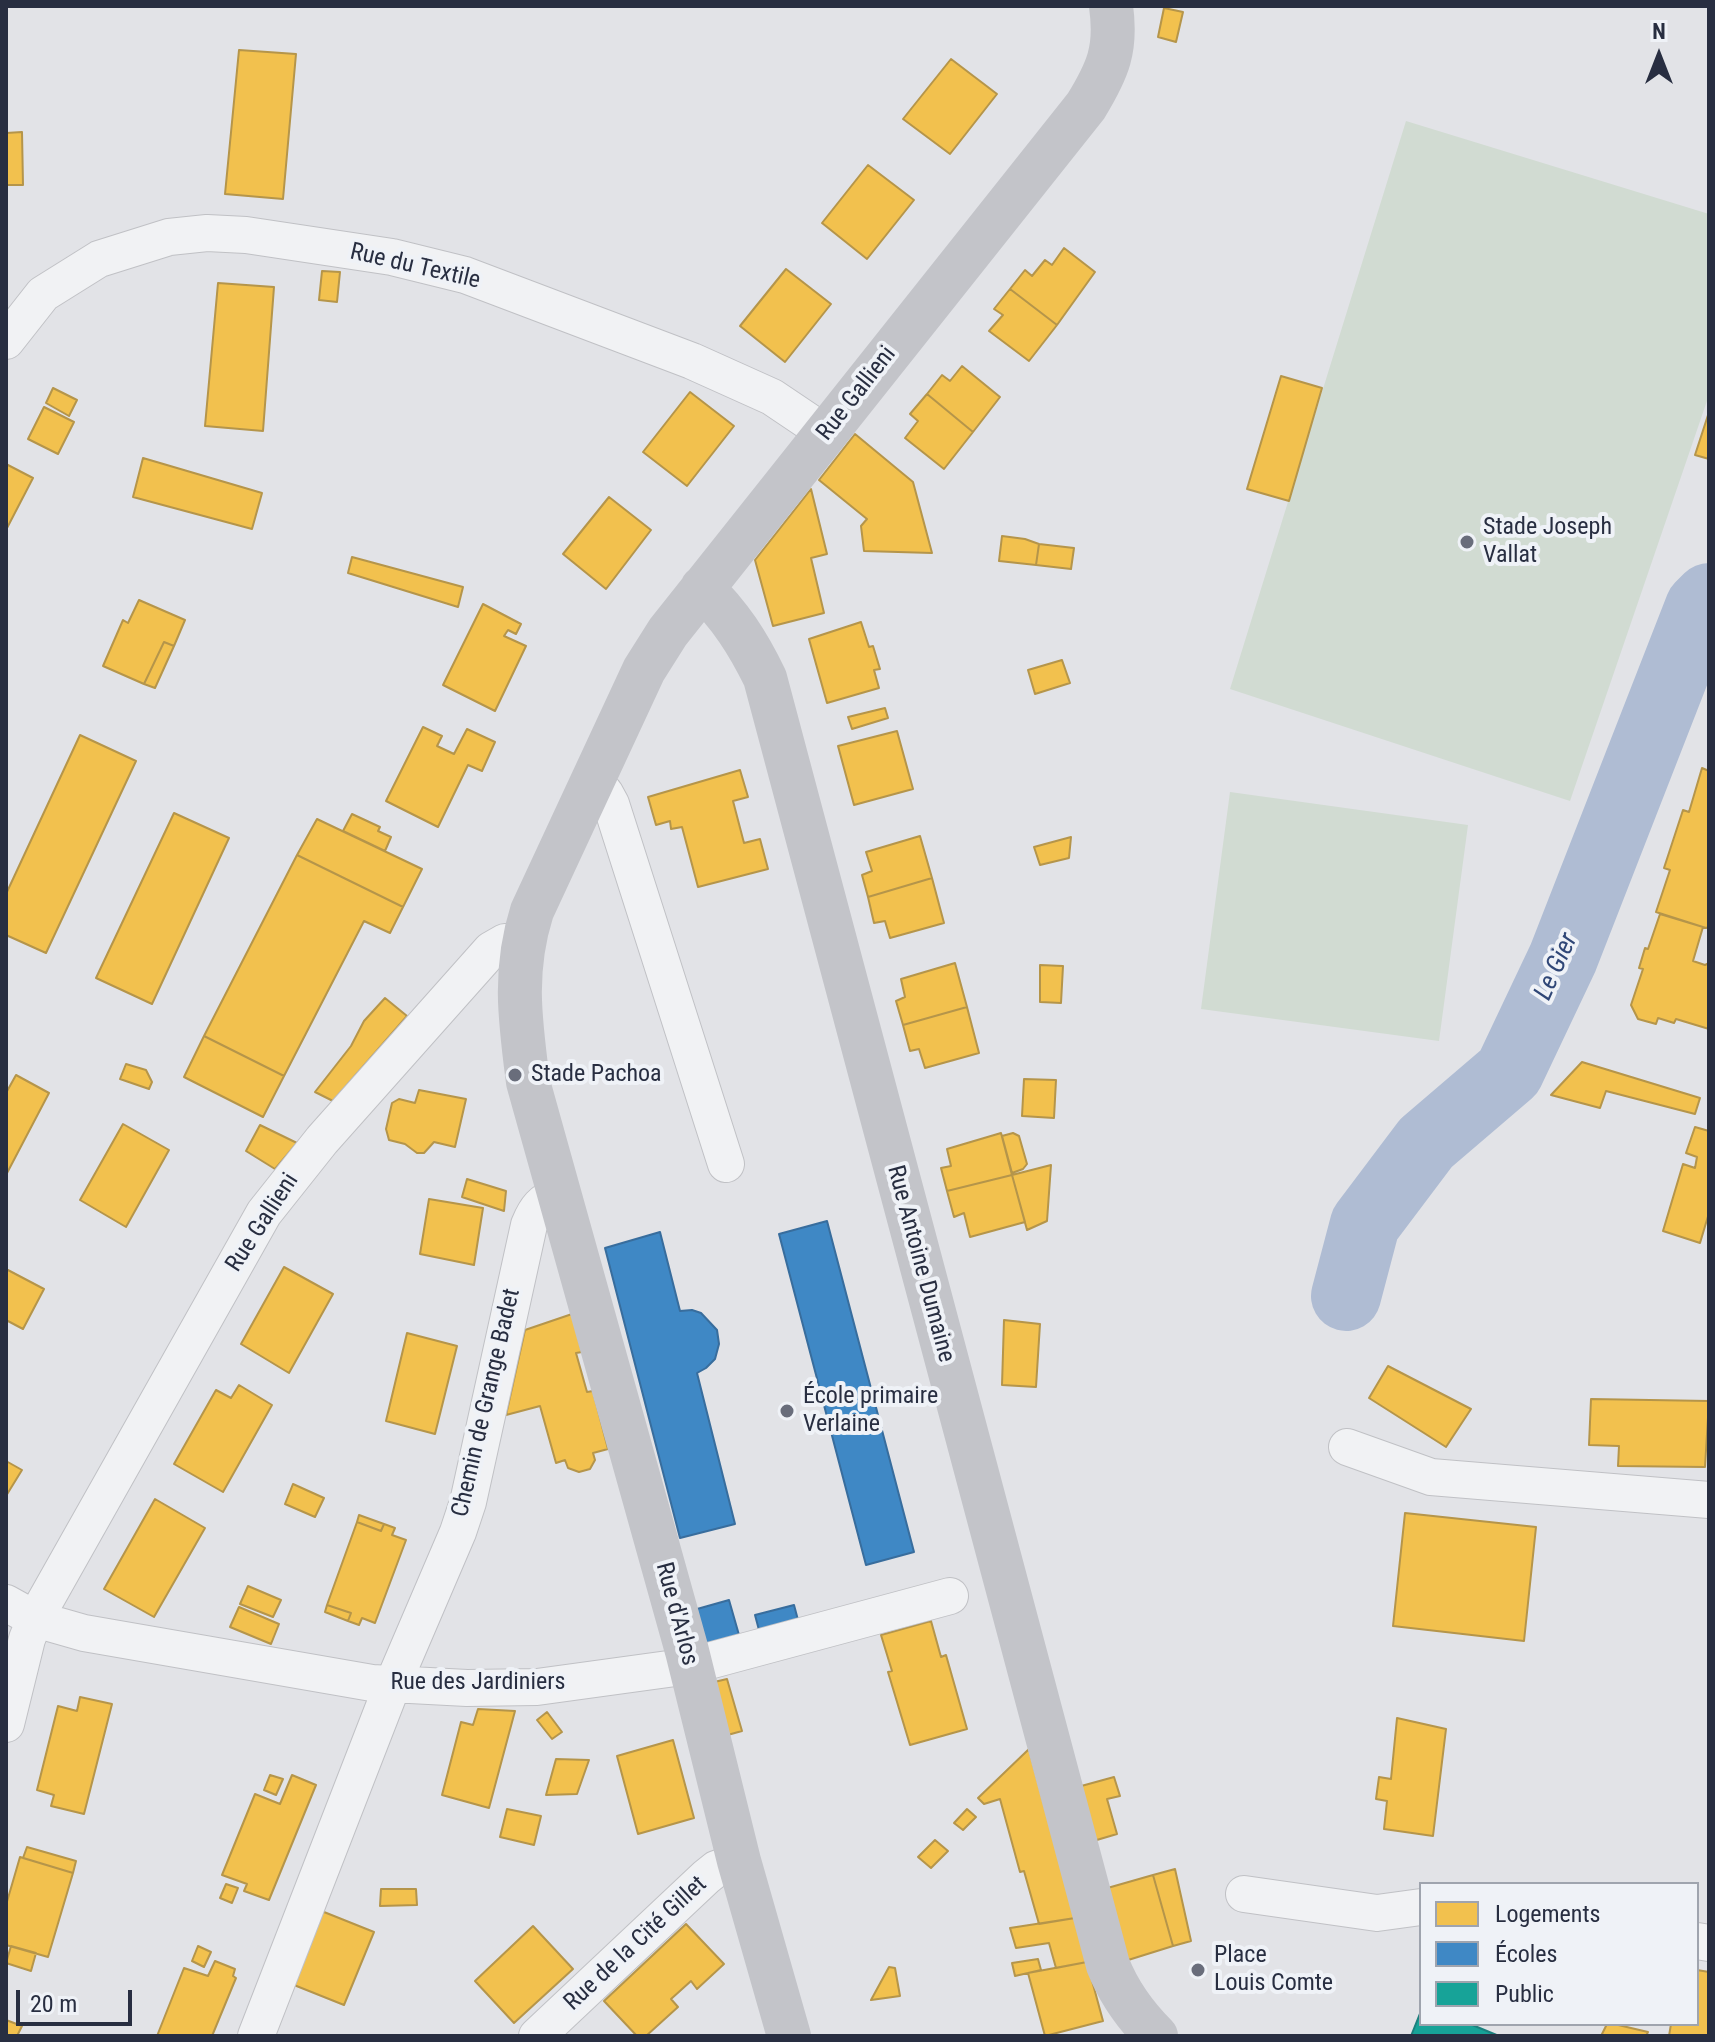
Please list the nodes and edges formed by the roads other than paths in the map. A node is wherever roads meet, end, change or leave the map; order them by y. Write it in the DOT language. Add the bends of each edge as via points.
graph roads {
  1 [pos="1111,6"];
  2 [pos="6,341"];
  3 [pos="827,434"];
  4 [pos="702,588"];
  5 [pos="590,784"];
  6 [pos="521,944"];
  7 [pos="726,1164"];
  8 [pos="559,1194"];
  9 [pos="1347,1447"];
  10 [pos="1709,1500"];
  11 [pos="950,1596"];
  12 [pos="21,1611"];
  13 [pos="690,1666"];
  14 [pos="392,1686"];
  15 [pos="6,1724"];
  16 [pos="739,1861"];
  17 [pos="1244,1894"];
  18 [pos="1419,1907"];
  19 [pos="256,2036"];
  20 [pos="537,2036"];
  21 [pos="789,2036"];
  22 [pos="1156,2036"];
  1 -- 3 [label="main road, Rue Gallieni" via="1109,66 1086,106"];
  2 -- 3 [label="street, Rue du Textile" via="43,294 99,259 169,237 246,235 392,257 465,275 692,361 772,397"];
  3 -- 4 [label="main road, Rue Gallieni"];
  4 -- 5 [label="main road, Rue Gallieni" via="644,670"];
  4 -- 22 [label="main road, Rue Antoine Dumaine" via="732,619 765,678 1108,1965 1129,2007"];
  5 -- 6 [label="main road, Rue Gallieni"];
  5 -- 7 [label="street" via="611,804"];
  6 -- 8 [label="main road" via="521,1034 528,1082"];
  6 -- 12 [label="street, Rue Gallieni" via="505,942 491,950 286,1182"];
  8 -- 13 [label="main road, Rue d'Arlos"];
  8 -- 14 [label="street, Chemin de Grange Badet" via="544,1200 529,1225 468,1502"];
  9 -- 10 [label="street" via="1431,1477"];
  11 -- 13 [label="street, Rue des Jardiniers"];
  12 -- 14 [label="street, Rue des Jardiniers" via="84,1633"];
  12 -- 15 [label="street, Rue Gallieni" via="27,1639"];
  13 -- 14 [label="street, Rue des Jardiniers" via="537,1687"];
  13 -- 16 [label="main road, Rue d'Arlos"];
  14 -- 19 [label="street, Chemin de Grange Badet"];
  16 -- 20 [label="street, Rue de la Cité Gillet" via="706,1877"];
  16 -- 21 [label="main road, Rue d'Arlos"];
  17 -- 18 [label="street" via="1377,1913"];
}
